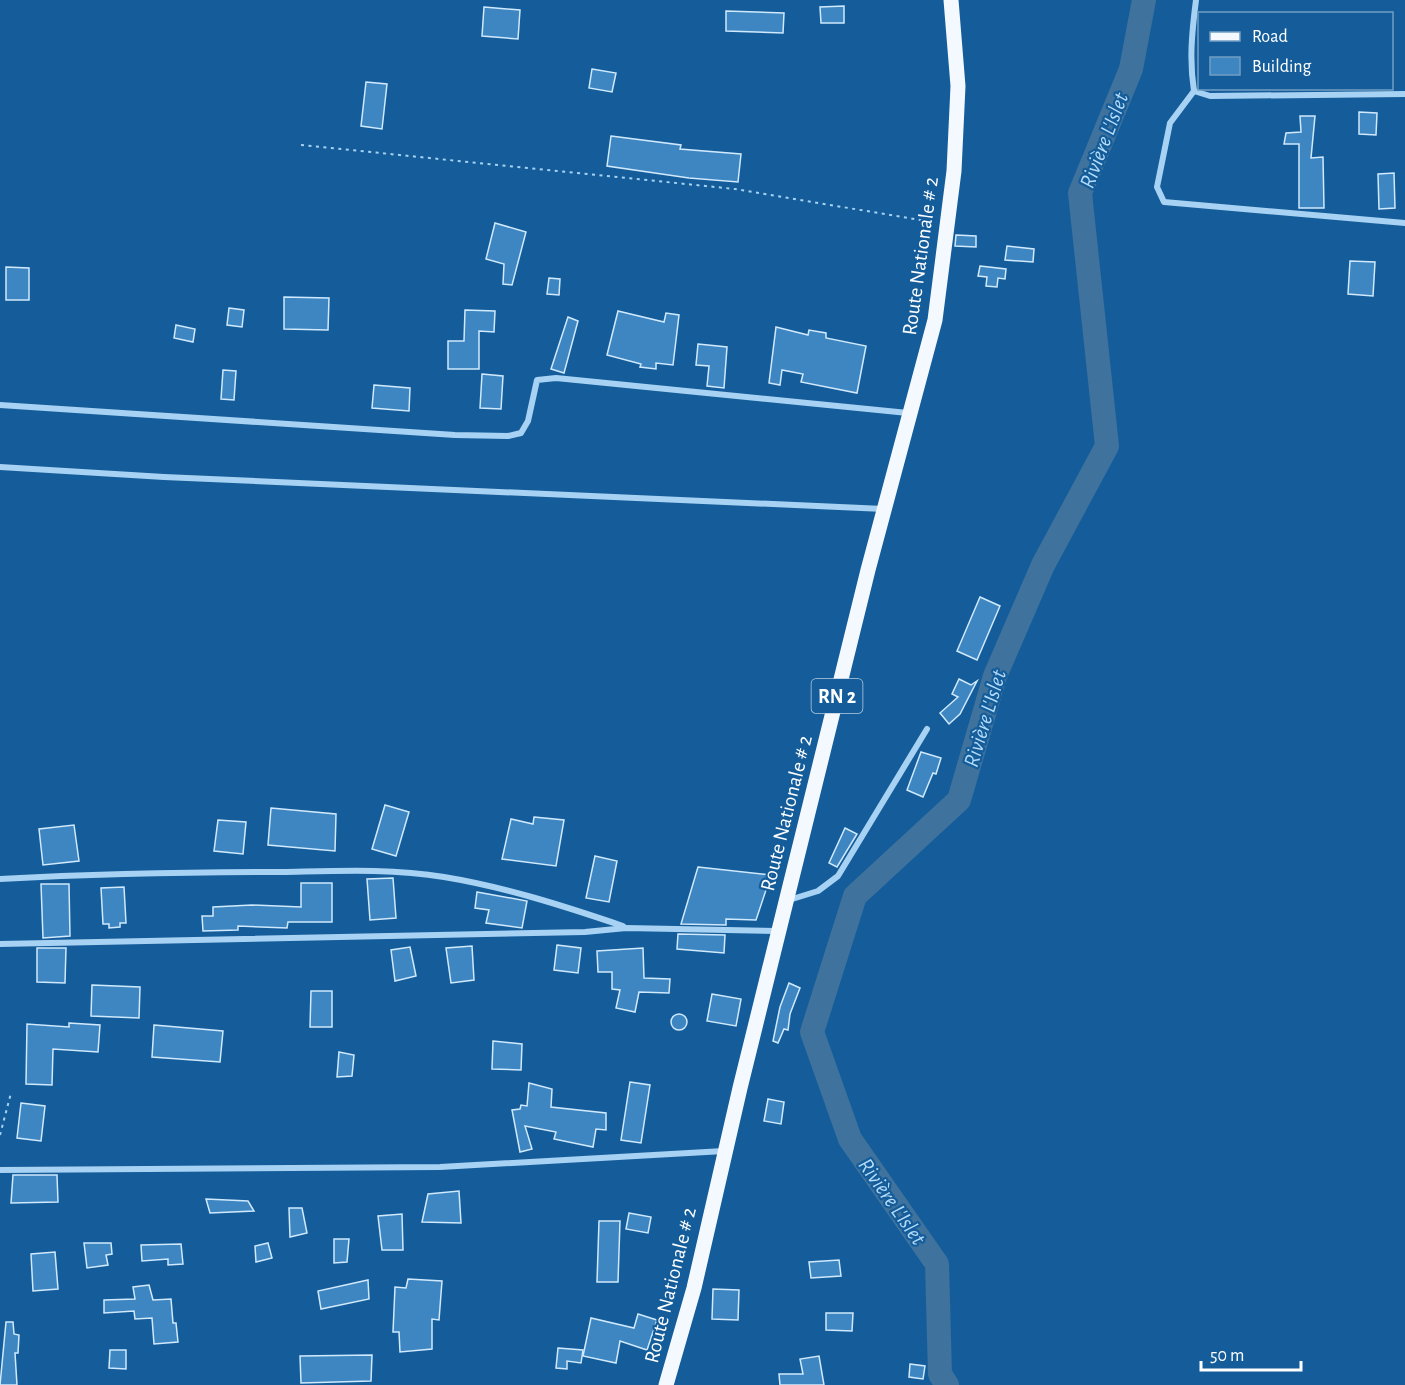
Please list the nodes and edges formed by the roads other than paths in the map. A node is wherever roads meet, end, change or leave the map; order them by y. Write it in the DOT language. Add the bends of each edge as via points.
graph roads {
  1 [pos="951,0"];
  2 [pos="1196,0"];
  3 [pos="1194,91"];
  4 [pos="1405,94"];
  5 [pos="1405,223"];
  6 [pos="0,405"];
  7 [pos="911,413"];
  8 [pos="0,467"];
  9 [pos="885,509"];
  10 [pos="927,729"];
  11 [pos="0,879"];
  12 [pos="786,901"];
  13 [pos="626,928"];
  14 [pos="778,931"];
  15 [pos="0,944"];
  16 [pos="725,1150"];
  17 [pos="0,1170"];
  18 [pos="666,1385"];
  1 -- 7 [label="main road, Route Nationale # 2 / RN 2" via="958,86 954,171 935,321"];
  2 -- 3 [label="street" via="1191,48"];
  3 -- 4 [label="street" via="1210,96"];
  3 -- 5 [label="street" via="1170,123 1157,187 1164,202"];
  6 -- 7 [label="street" via="508,436 520,433 528,421 537,380 556,378"];
  7 -- 9 [label="main road, Route Nationale # 2 / RN 2"];
  8 -- 9 [label="street"];
  9 -- 12 [label="main road, Route Nationale # 2 / RN 2"];
  10 -- 12 [label="street" via="838,876 818,891"];
  11 -- 13 [label="street" via="183,872 392,871 492,886"];
  12 -- 14 [label="main road, Route Nationale # 2 / RN 2"];
  13 -- 14 [label="street"];
  13 -- 15 [label="street"];
  14 -- 16 [label="main road, Route Nationale # 2 / RN 2"];
  16 -- 17 [label="street" via="440,1167"];
  16 -- 18 [label="main road, Route Nationale # 2 / RN 2" via="694,1288"];
}
